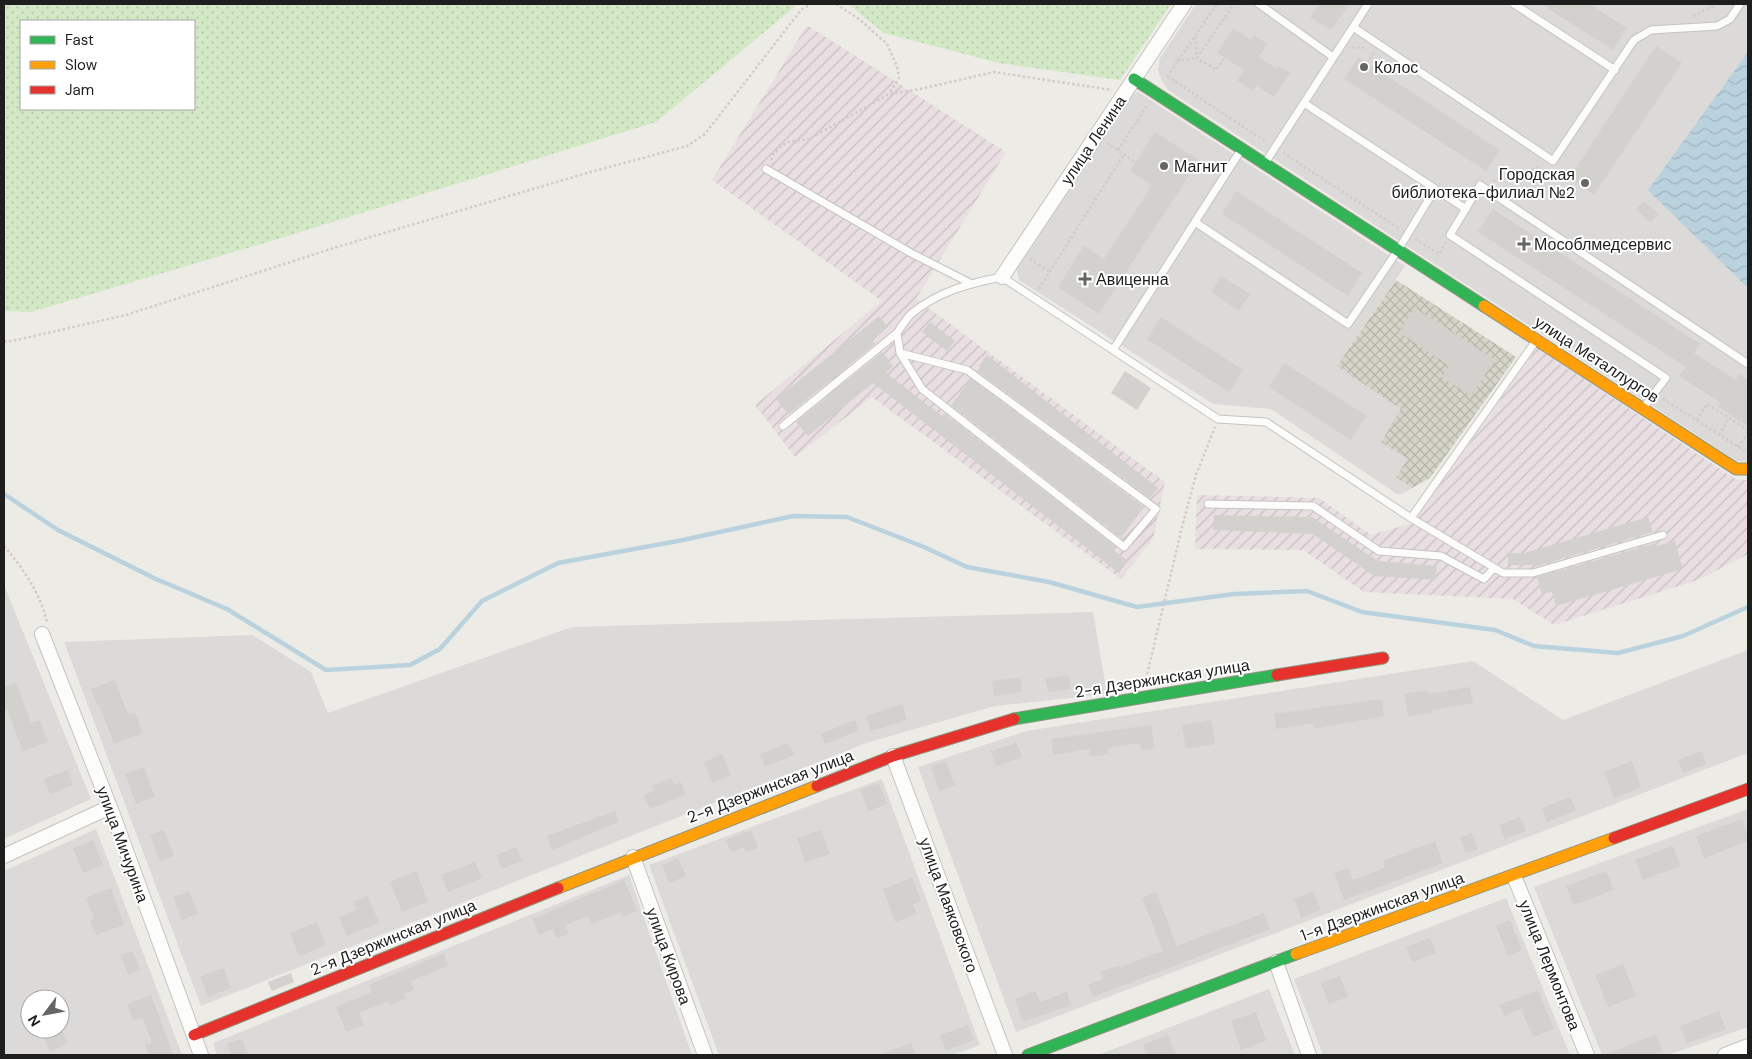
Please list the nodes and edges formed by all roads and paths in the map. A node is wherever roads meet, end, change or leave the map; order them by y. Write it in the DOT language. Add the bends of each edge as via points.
graph roads {
  1 [pos="811,4"];
  2 [pos="836,4"];
  3 [pos="1184,4"];
  4 [pos="1217,4"];
  5 [pos="1234,4"];
  6 [pos="1259,4"];
  7 [pos="1368,4"];
  8 [pos="1514,4"];
  9 [pos="1740,4"];
  10 [pos="1353,27"];
  11 [pos="1195,35"];
  12 [pos="1341,45"];
  13 [pos="1376,49"];
  14 [pos="1333,57"];
  15 [pos="1197,58"];
  16 [pos="1225,58"];
  17 [pos="1177,61"];
  18 [pos="1615,70"];
  19 [pos="1167,76"];
  20 [pos="1134,79"];
  21 [pos="1125,92"];
  22 [pos="1156,93"];
  23 [pos="889,94"];
  24 [pos="1304,102"];
  25 [pos="1096,136"];
  26 [pos="1275,147"];
  27 [pos="1242,148"];
  28 [pos="1118,150"];
  29 [pos="1124,154"];
  30 [pos="1553,161"];
  31 [pos="1135,162"];
  32 [pos="1265,163"];
  33 [pos="766,169"];
  34 [pos="1480,185"];
  35 [pos="1435,189"];
  36 [pos="1466,209"];
  37 [pos="1195,222"];
  38 [pos="1408,234"];
  39 [pos="1450,235"];
  40 [pos="1398,250"];
  41 [pos="1019,252"];
  42 [pos="1050,272"];
  43 [pos="1002,277"];
  44 [pos="970,283"];
  45 [pos="1034,298"];
  46 [pos="897,333"];
  47 [pos="1536,339"];
  48 [pos="4,341"];
  49 [pos="1113,350"];
  50 [pos="900,353"];
  51 [pos="1748,364"];
  52 [pos="1655,393"];
  53 [pos="1643,408"];
  54 [pos="1730,418"];
  55 [pos="1218,419"];
  56 [pos="1697,420"];
  57 [pos="783,426"];
  58 [pos="1748,432"];
  59 [pos="1719,435"];
  60 [pos="1738,447"];
  61 [pos="1709,451"];
  62 [pos="1748,453"];
  63 [pos="1748,469"];
  64 [pos="1208,504"];
  65 [pos="1411,518"];
  66 [pos="1663,535"];
  67 [pos="4,546"];
  68 [pos="1494,568"];
  69 [pos="42,634"];
  70 [pos="1383,658"];
  71 [pos="1146,676"];
  72 [pos="894,756"];
  73 [pos="1748,789"];
  74 [pos="110,807"];
  75 [pos="4,856"];
  76 [pos="632,857"];
  77 [pos="1514,876"];
  78 [pos="1276,962"];
  79 [pos="194,1035"];
  80 [pos="1748,1046"];
  81 [pos="202,1055"];
  82 [pos="705,1055"];
  83 [pos="1004,1055"];
  84 [pos="1028,1055"];
  85 [pos="1309,1055"];
  86 [pos="1587,1055"];
  87 [pos="1725,1055"];
  1 -- 48 [label="path" via="801,10 705,134 687,146 337,247 126,315"];
  2 -- 23 [label="path" via="888,44 899,78"];
  3 -- 20 [label="street, улица Ленина"];
  4 -- 11 [label="path"];
  5 -- 15 [label="path"];
  6 -- 14 [label="lane"];
  7 -- 10 [label="lane"];
  8 -- 18 [label="lane"];
  9 -- 18 [label="lane" via="1730,19 1718,26 1651,30 1634,40"];
  10 -- 12 [label="lane"];
  10 -- 30 [label="lane"];
  11 -- 15 [label="path"];
  11 -- 17 [label="path"];
  12 -- 13 [label="path"];
  12 -- 14 [label="lane"];
  14 -- 24 [label="lane"];
  15 -- 16 [label="path" via="1216,70"];
  15 -- 17 [label="path"];
  17 -- 19 [label="path"];
  18 -- 30 [label="lane"];
  19 -- 22 [label="path"];
  19 -- 26 [label="path"];
  20 -- 21 [label="street, улица Ленина"];
  20 -- 22 [label="street, улица Металлургов"];
  21 -- 23 [label="path" via="994,72"];
  21 -- 25 [label="street, улица Ленина"];
  22 -- 27 [label="street, улица Металлургов"];
  22 -- 28 [label="path"];
  23 -- 33 [label="path" via="809,139 788,142 774,152"];
  24 -- 26 [label="lane"];
  24 -- 35 [label="lane"];
  25 -- 28 [label="path"];
  25 -- 41 [label="street, улица Ленина"];
  26 -- 32 [label="lane"];
  26 -- 38 [label="path"];
  27 -- 32 [label="street, улица Металлургов"];
  27 -- 37 [label="lane"];
  28 -- 29 [label="path"];
  29 -- 31 [label="path"];
  29 -- 42 [label="path"];
  30 -- 34 [label="path"];
  32 -- 40 [label="street, улица Металлургов"];
  33 -- 44 [label="lane" via="911,253"];
  34 -- 36 [label="lane"];
  34 -- 51 [label="lane"];
  35 -- 36 [label="lane"];
  35 -- 38 [label="lane"];
  36 -- 39 [label="lane"];
  37 -- 40 [label="lane" via="1348,324"];
  37 -- 49 [label="lane"];
  38 -- 39 [label="path" via="1439,254"];
  38 -- 40 [label="lane"];
  39 -- 52 [label="lane" via="1666,378"];
  40 -- 47 [label="street, улица Металлургов"];
  41 -- 42 [label="path"];
  41 -- 43 [label="street, улица Ленина"];
  42 -- 45 [label="path"];
  43 -- 44 [label="lane"];
  43 -- 45 [label="lane"];
  44 -- 46 [label="lane" via="935,298 910,315"];
  45 -- 49 [label="lane"];
  46 -- 50 [label="lane"];
  46 -- 57 [label="lane"];
  47 -- 53 [label="street, улица Металлургов"];
  47 -- 65 [label="lane"];
  49 -- 55 [label="lane"];
  50 -- 50 [label="lane" via="922,389 1124,547 1156,509 967,370"];
  52 -- 53 [label="lane"];
  52 -- 56 [label="path"];
  53 -- 61 [label="street, улица Металлургов"];
  54 -- 56 [label="path" via="1707,404"];
  54 -- 58 [label="path"];
  54 -- 59 [label="path"];
  55 -- 65 [label="lane" via="1266,422"];
  55 -- 71 [label="path" via="1196,475"];
  56 -- 59 [label="path"];
  58 -- 60 [label="path"];
  59 -- 60 [label="path"];
  59 -- 61 [label="path"];
  60 -- 62 [label="path"];
  61 -- 63 [label="street, улица Металлургов" via="1736,468"];
  64 -- 68 [label="lane" via="1312,506 1379,551 1441,556 1484,579"];
  65 -- 68 [label="lane"];
  66 -- 68 [label="lane" via="1533,573 1503,573"];
  67 -- 69 [label="path" via="31,581 41,602 47,620"];
  69 -- 74 [label="street, улица Мичурина"];
  70 -- 72 [label="street, 2-я Дзержинская улица" via="1018,718"];
  72 -- 76 [label="street, 2-я Дзержинская улица"];
  72 -- 83 [label="street, улица Маяковского"];
  73 -- 77 [label="street, 1-я Дзержинская улица"];
  74 -- 75 [label="street"];
  74 -- 79 [label="street, улица Мичурина"];
  76 -- 79 [label="street, 2-я Дзержинская улица"];
  76 -- 82 [label="street, улица Кирова"];
  77 -- 78 [label="street, 1-я Дзержинская улица"];
  77 -- 86 [label="street, улица Лермонтова"];
  78 -- 84 [label="street, 1-я Дзержинская улица"];
  78 -- 85 [label="street"];
  79 -- 81 [label="street, улица Мичурина"];
  80 -- 87 [label="street"];
}
